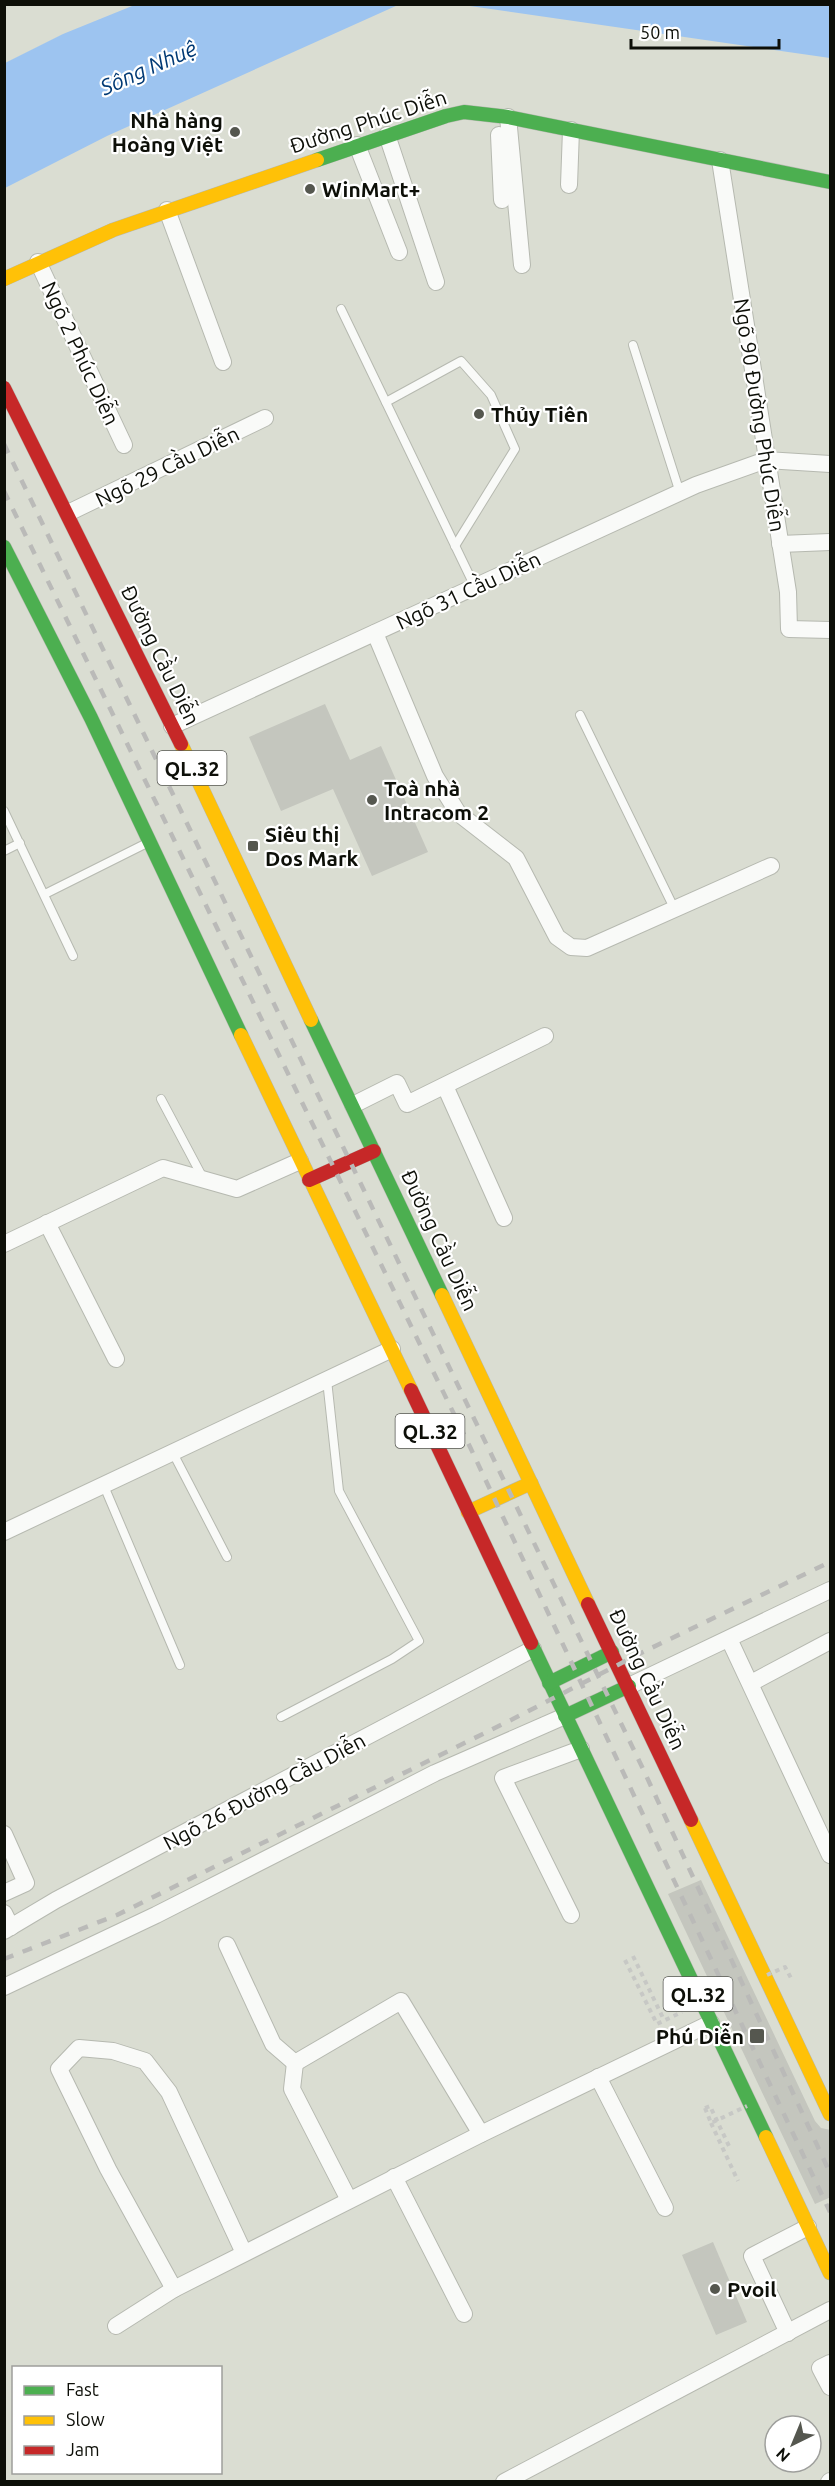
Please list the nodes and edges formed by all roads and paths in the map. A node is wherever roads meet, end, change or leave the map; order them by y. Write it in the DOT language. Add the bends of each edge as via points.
graph roads {
  1 [pos="503,116"];
  2 [pos="567,129"];
  3 [pos="387,135"];
  4 [pos="357,145"];
  5 [pos="720,160"];
  6 [pos="831,182"];
  7 [pos="565,183"];
  8 [pos="502,200"];
  9 [pos="167,210"];
  10 [pos="399,252"];
  11 [pos="38,262"];
  12 [pos="522,265"];
  13 [pos="4,279"];
  14 [pos="436,282"];
  15 [pos="341,309"];
  16 [pos="633,345"];
  17 [pos="222,362"];
  18 [pos="4,388"];
  19 [pos="386,402"];
  20 [pos="265,418"];
  21 [pos="124,445"];
  22 [pos="766,460"];
  23 [pos="831,464"];
  24 [pos="680,493"];
  25 [pos="68,513"];
  26 [pos="831,542"];
  27 [pos="780,544"];
  28 [pos="455,546"];
  29 [pos="4,547"];
  30 [pos="475,587"];
  31 [pos="831,630"];
  32 [pos="375,633"];
  33 [pos="580,715"];
  34 [pos="172,726"];
  35 [pos="4,811"];
  36 [pos="150,842"];
  37 [pos="20,843"];
  38 [pos="4,851"];
  39 [pos="771,866"];
  40 [pos="45,894"];
  41 [pos="675,910"];
  42 [pos="73,956"];
  43 [pos="545,1036"];
  44 [pos="445,1086"];
  45 [pos="161,1099"];
  46 [pos="353,1105"];
  47 [pos="374,1151"];
  48 [pos="300,1161"];
  49 [pos="203,1178"];
  50 [pos="309,1180"];
  51 [pos="504,1218"];
  52 [pos="47,1223"];
  53 [pos="4,1244"];
  54 [pos="392,1349"];
  55 [pos="116,1359"];
  56 [pos="327,1380"];
  57 [pos="172,1453"];
  58 [pos="531,1483"];
  59 [pos="104,1486"];
  60 [pos="468,1512"];
  61 [pos="4,1533"];
  62 [pos="227,1557"];
  63 [pos="831,1590"];
  64 [pos="729,1639"];
  65 [pos="831,1641"];
  66 [pos="533,1649"];
  67 [pos="612,1652"];
  68 [pos="180,1665"];
  69 [pos="549,1683"];
  70 [pos="751,1683"];
  71 [pos="628,1686"];
  72 [pos="565,1716"];
  73 [pos="281,1717"];
  74 [pos="581,1749"];
  75 [pos="4,1834"];
  76 [pos="831,1856"];
  77 [pos="4,1893"];
  78 [pos="571,1915"];
  79 [pos="7,1923"];
  80 [pos="227,1945"];
  81 [pos="633,1956"];
  82 [pos="625,1960"];
  83 [pos="767,1975"];
  84 [pos="791,1978"];
  85 [pos="4,1987"];
  86 [pos="691,2008"];
  87 [pos="665,2020"];
  88 [pos="711,2023"];
  89 [pos="295,2063"];
  90 [pos="598,2077"];
  91 [pos="747,2106"];
  92 [pos="831,2114"];
  93 [pos="711,2123"];
  94 [pos="481,2134"];
  95 [pos="729,2146"];
  96 [pos="394,2177"];
  97 [pos="738,2181"];
  98 [pos="349,2200"];
  99 [pos="665,2208"];
  100 [pos="808,2227"];
  101 [pos="244,2253"];
  102 [pos="831,2273"];
  103 [pos="174,2289"];
  104 [pos="831,2310"];
  105 [pos="464,2314"];
  106 [pos="116,2326"];
  107 [pos="788,2332"];
  108 [pos="831,2363"];
  109 [pos="831,2387"];
  110 [pos="505,2481"];
  1 -- 2 [label="main road, Đường Phúc Diễn"];
  1 -- 3 [label="main road, Đường Phúc Diễn" via="464,112"];
  1 -- 8 [label="street"];
  1 -- 12 [label="street"];
  2 -- 5 [label="main road, Đường Phúc Diễn"];
  2 -- 7 [label="street"];
  3 -- 4 [label="main road, Đường Phúc Diễn"];
  3 -- 14 [label="street"];
  4 -- 9 [label="main road, Đường Phúc Diễn"];
  4 -- 10 [label="street"];
  5 -- 6 [label="main road, Đường Phúc Diễn"];
  5 -- 22 [label="street, Ngõ 90 Đường Phúc Diễn"];
  9 -- 11 [label="main road, Đường Phúc Diễn"];
  9 -- 17 [label="street"];
  11 -- 13 [label="main road, Đường Phúc Diễn"];
  11 -- 21 [label="street, Ngõ 2 Phúc Diễn"];
  15 -- 19 [label="lane"];
  16 -- 24 [label="lane"];
  18 -- 25 [label="main road, Đường Cầu Diễn / QL.32"];
  19 -- 28 [label="lane"];
  19 -- 28 [label="lane" via="461,361 491,395 515,449"];
  20 -- 25 [label="street, Ngõ 29 Cầu Diễn"];
  22 -- 23 [label="street"];
  22 -- 24 [label="street, Ngõ 31 Cầu Diễn"];
  22 -- 27 [label="street, Ngõ 90 Đường Phúc Diễn"];
  24 -- 30 [label="street, Ngõ 31 Cầu Diễn"];
  25 -- 34 [label="main road, Đường Cầu Diễn / QL.32"];
  26 -- 27 [label="street"];
  27 -- 31 [label="street, Ngõ 90 Đường Phúc Diễn" via="789,629"];
  28 -- 30 [label="lane"];
  29 -- 36 [label="main road, QL.32"];
  30 -- 32 [label="street, Ngõ 31 Cầu Diễn"];
  32 -- 34 [label="street, Ngõ 31 Cầu Diễn"];
  32 -- 41 [label="street" via="435,776 458,813 516,858 557,937 571,947 587,948"];
  33 -- 41 [label="lane"];
  34 -- 46 [label="main road, Đường Cầu Diễn / QL.32"];
  35 -- 37 [label="lane"];
  36 -- 40 [label="lane"];
  36 -- 48 [label="main road, QL.32"];
  37 -- 38 [label="lane"];
  37 -- 40 [label="lane"];
  39 -- 41 [label="street"];
  40 -- 42 [label="lane"];
  43 -- 44 [label="street"];
  44 -- 46 [label="street" via="407,1104 397,1083"];
  44 -- 51 [label="street"];
  45 -- 49 [label="lane"];
  46 -- 47 [label="main road, Đường Cầu Diễn / QL.32"];
  47 -- 50 [label="main road"];
  47 -- 58 [label="main road, Đường Cầu Diễn / QL.32"];
  48 -- 49 [label="street" via="237,1189"];
  48 -- 50 [label="main road, QL.32"];
  49 -- 52 [label="street" via="163,1168"];
  50 -- 54 [label="main road, QL.32"];
  52 -- 53 [label="street"];
  52 -- 55 [label="street"];
  54 -- 56 [label="street"];
  54 -- 60 [label="main road, QL.32"];
  56 -- 57 [label="street"];
  56 -- 73 [label="lane" via="339,1491 419,1641"];
  57 -- 59 [label="street"];
  57 -- 62 [label="lane"];
  58 -- 60 [label="main road"];
  58 -- 67 [label="main road, Đường Cầu Diễn / QL.32"];
  59 -- 61 [label="street"];
  59 -- 68 [label="lane"];
  60 -- 66 [label="main road, QL.32"];
  63 -- 64 [label="street"];
  64 -- 70 [label="street"];
  64 -- 71 [label="street"];
  65 -- 70 [label="street"];
  66 -- 69 [label="main road, QL.32"];
  66 -- 79 [label="street, Ngõ 26 Đường Cầu Diễn"];
  67 -- 69 [label="main road"];
  67 -- 71 [label="main road, Đường Cầu Diễn / QL.32"];
  69 -- 72 [label="main road, QL.32"];
  70 -- 76 [label="street"];
  71 -- 72 [label="main road"];
  71 -- 92 [label="main road, Đường Cầu Diễn / QL.32"];
  72 -- 74 [label="main road, QL.32"];
  72 -- 85 [label="street" via="435,1773 156,1916"];
  74 -- 78 [label="street" via="503,1778"];
  74 -- 88 [label="main road, QL.32"];
  75 -- 77 [label="street" via="26,1883"];
  80 -- 89 [label="street" via="273,2044"];
  81 -- 87 [label="path"];
  82 -- 87 [label="path" via="657,2024"];
  83 -- 84 [label="path, bridge" via="785,1967"];
  86 -- 87 [label="path"];
  88 -- 90 [label="street"];
  88 -- 100 [label="main road, QL.32"];
  89 -- 94 [label="street" via="401,2001"];
  89 -- 98 [label="street" via="292,2090"];
  90 -- 94 [label="street"];
  90 -- 99 [label="street"];
  91 -- 93 [label="path, bridge"];
  93 -- 95 [label="path, bridge" via="705,2108 710,2106"];
  93 -- 97 [label="path"];
  94 -- 96 [label="street"];
  96 -- 98 [label="street"];
  96 -- 105 [label="street"];
  98 -- 101 [label="street"];
  100 -- 102 [label="main road, QL.32"];
  100 -- 107 [label="street" via="752,2256"];
  101 -- 103 [label="street"];
  101 -- 103 [label="street" via="169,2092 145,2061 113,2051 79,2048 59,2069"];
  103 -- 106 [label="street"];
  104 -- 107 [label="street"];
  107 -- 110 [label="street"];
  108 -- 109 [label="street" via="820,2368"];
}
